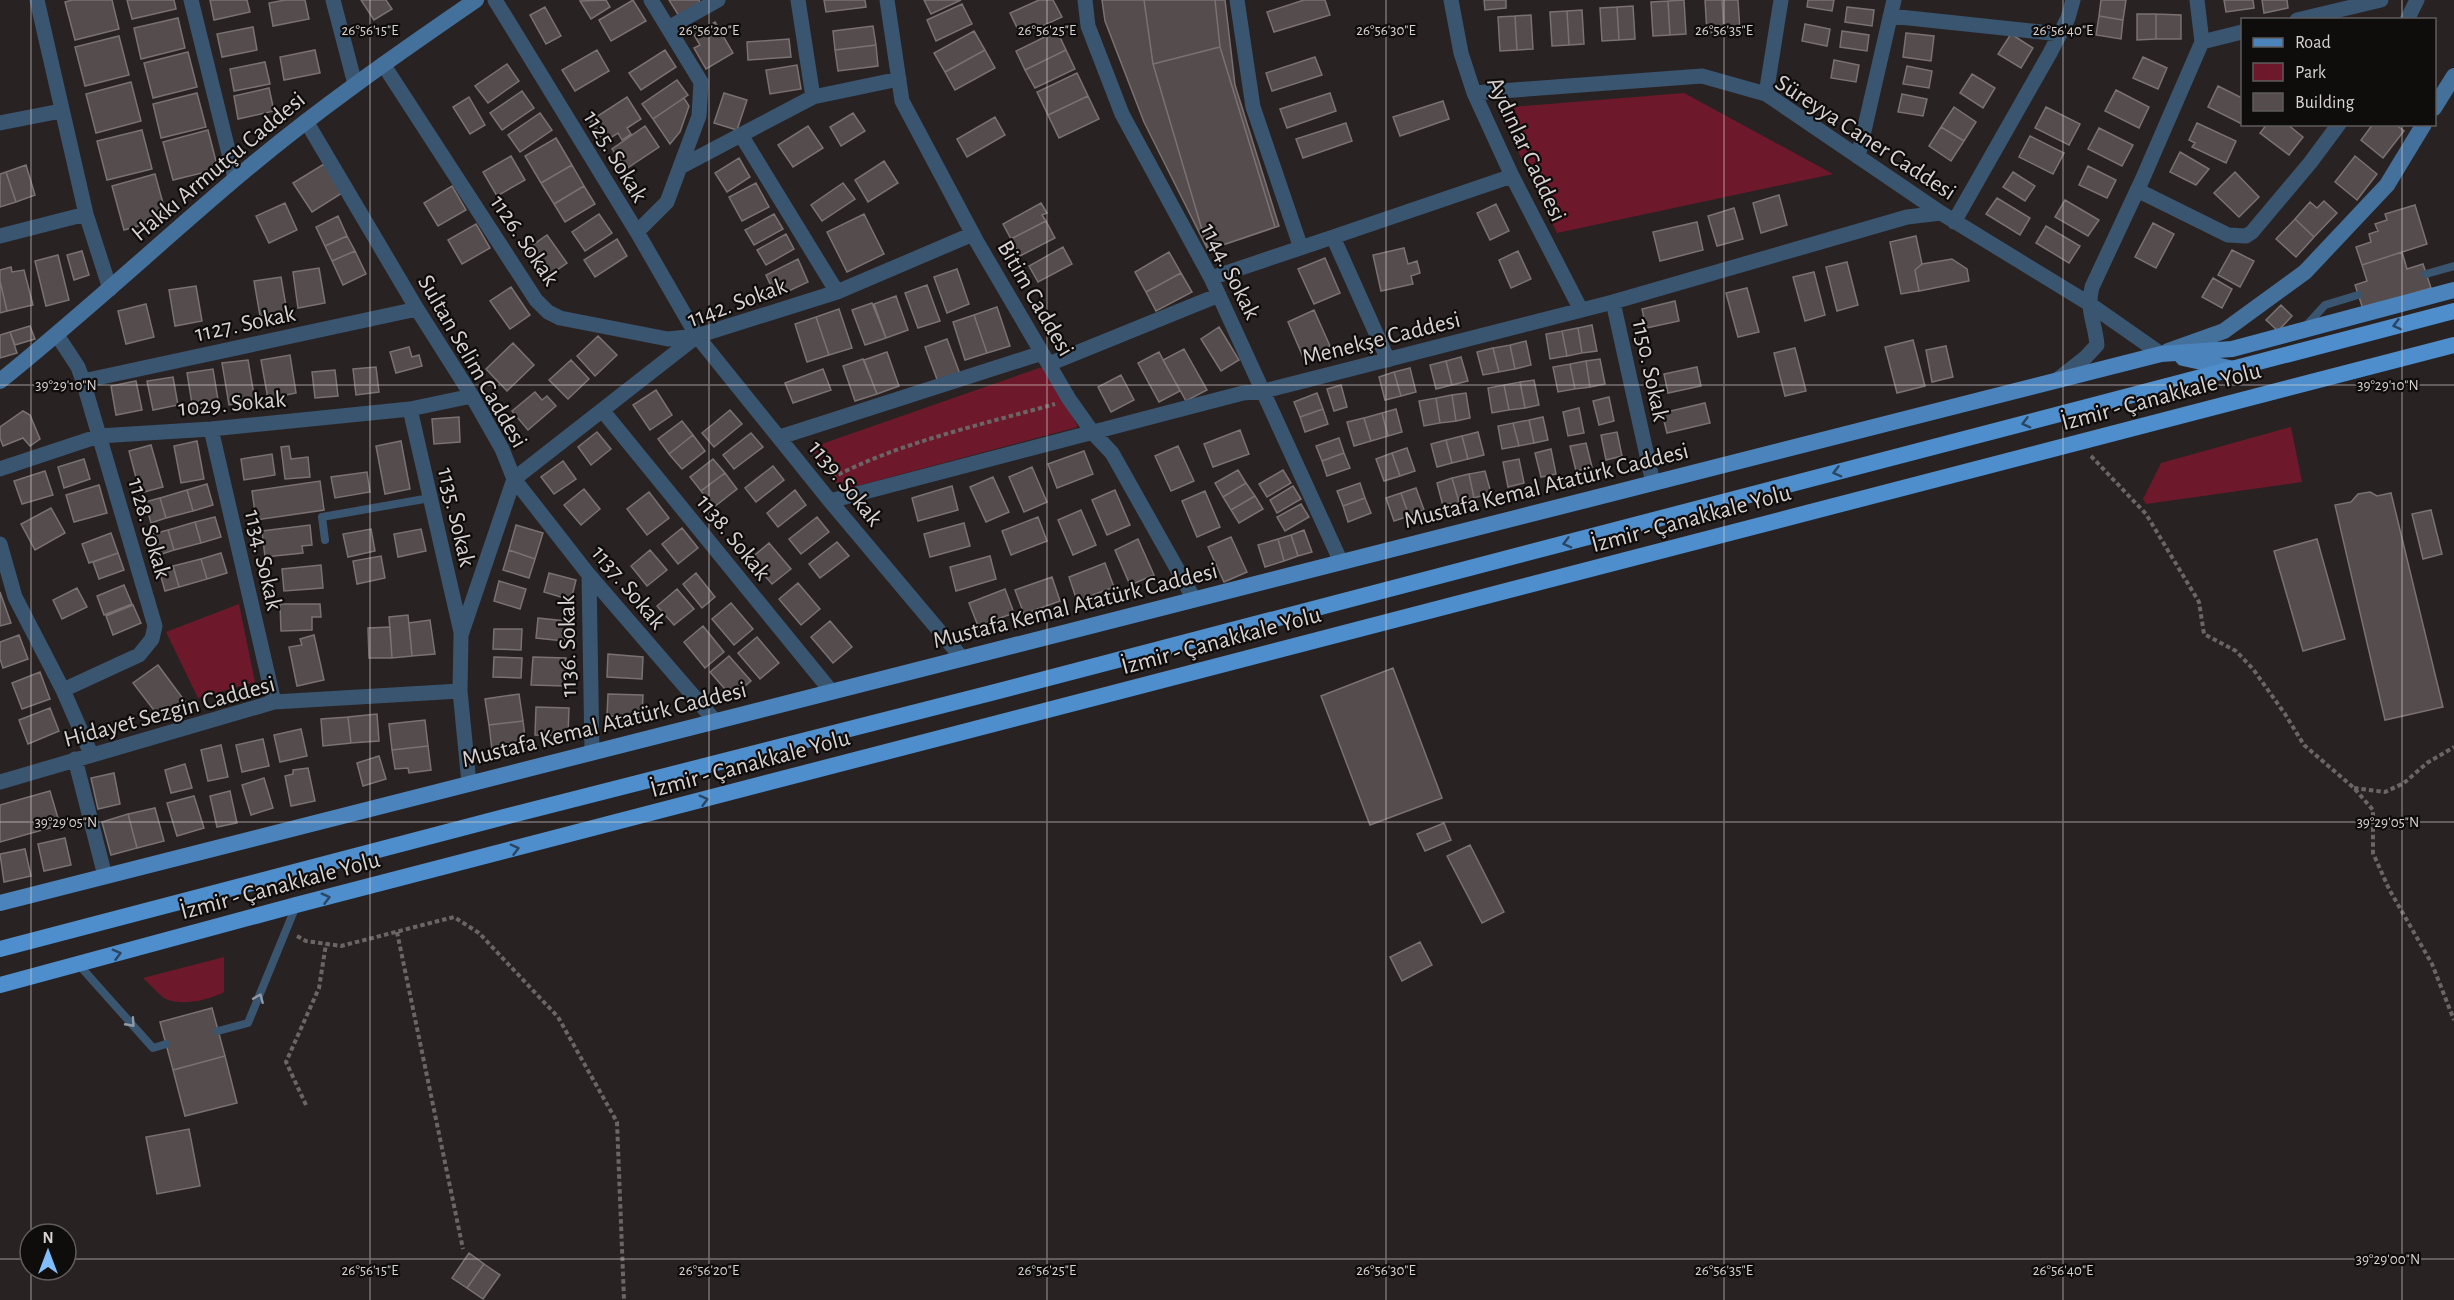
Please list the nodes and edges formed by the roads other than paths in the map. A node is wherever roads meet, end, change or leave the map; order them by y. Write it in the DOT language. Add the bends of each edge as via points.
graph roads {
  1 [pos="37,0"];
  2 [pos="191,0"];
  3 [pos="333,0"];
  4 [pos="476,0"];
  5 [pos="495,0"];
  6 [pos="651,0"];
  7 [pos="718,0"];
  8 [pos="798,0"];
  9 [pos="887,0"];
  10 [pos="1085,0"];
  11 [pos="1237,0"];
  12 [pos="1451,0"];
  13 [pos="1781,0"];
  14 [pos="1894,0"];
  15 [pos="2073,0"];
  16 [pos="2197,0"];
  17 [pos="2381,0"];
  18 [pos="2417,0"];
  19 [pos="1890,16"];
  20 [pos="2305,18"];
  21 [pos="2408,18"];
  22 [pos="668,28"];
  23 [pos="2241,32"];
  24 [pos="2060,34"];
  25 [pos="2202,42"];
  26 [pos="383,64"];
  27 [pos="2454,76"];
  28 [pos="899,79"];
  29 [pos="355,84"];
  30 [pos="1474,93"];
  31 [pos="1766,94"];
  32 [pos="813,97"];
  33 [pos="2436,105"];
  34 [pos="61,111"];
  35 [pos="306,121"];
  36 [pos="0,123"];
  37 [pos="2338,126"];
  38 [pos="2423,126"];
  39 [pos="741,135"];
  40 [pos="1858,157"];
  41 [pos="680,167"];
  42 [pos="1512,176"];
  43 [pos="235,178"];
  44 [pos="2137,190"];
  45 [pos="1941,213"];
  46 [pos="86,214"];
  47 [pos="1954,222"];
  48 [pos="637,232"];
  49 [pos="973,234"];
  50 [pos="0,236"];
  51 [pos="1333,237"];
  52 [pos="1301,248"];
  53 [pos="2454,266"];
  54 [pos="2426,274"];
  55 [pos="1211,278"];
  56 [pos="110,289"];
  57 [pos="2454,290"];
  58 [pos="837,292"];
  59 [pos="1219,295"];
  60 [pos="2358,295"];
  61 [pos="1613,302"];
  62 [pos="2088,303"];
  63 [pos="417,309"];
  64 [pos="1581,310"];
  65 [pos="2454,311"];
  66 [pos="57,335"];
  67 [pos="2297,335"];
  68 [pos="697,336"];
  69 [pos="2454,345"];
  70 [pos="2161,354"];
  71 [pos="1045,358"];
  72 [pos="1388,360"];
  73 [pos="2234,369"];
  74 [pos="2056,380"];
  75 [pos="0,381"];
  76 [pos="83,381"];
  77 [pos="1264,391"];
  78 [pos="472,396"];
  79 [pos="410,409"];
  80 [pos="602,410"];
  81 [pos="211,429"];
  82 [pos="1093,434"];
  83 [pos="99,436"];
  84 [pos="780,437"];
  85 [pos="0,469"];
  86 [pos="514,479"];
  87 [pos="1653,483"];
  88 [pos="430,498"];
  89 [pos="830,501"];
  90 [pos="325,540"];
  91 [pos="0,544"];
  92 [pos="1341,562"];
  93 [pos="589,575"];
  94 [pos="1194,599"];
  95 [pos="461,635"];
  96 [pos="962,658"];
  97 [pos="63,690"];
  98 [pos="460,691"];
  99 [pos="831,692"];
  100 [pos="273,702"];
  101 [pos="714,721"];
  102 [pos="592,752"];
  103 [pos="91,754"];
  104 [pos="75,759"];
  105 [pos="0,782"];
  106 [pos="469,783"];
  107 [pos="105,876"];
  108 [pos="0,903"];
  109 [pos="296,905"];
  110 [pos="0,949"];
  111 [pos="78,964"];
  112 [pos="0,985"];
  113 [pos="218,1031"];
  114 [pos="166,1044"];
  1 -- 34 [label="street"];
  2 -- 43 [label="street"];
  3 -- 29 [label="street"];
  4 -- 26 [label="main road, Hakkı Armutçu Caddesi"];
  5 -- 48 [label="street, 1125. Sokak"];
  6 -- 22 [label="street"];
  7 -- 22 [label="street"];
  8 -- 32 [label="street"];
  9 -- 28 [label="street, Bitim Caddesi"];
  10 -- 55 [label="street, 1144. Sokak" via="1088,26 1122,114"];
  11 -- 52 [label="street" via="1253,107"];
  12 -- 30 [label="street, Aydınlar Caddesi" via="1461,53"];
  13 -- 31 [label="street"];
  14 -- 19 [label="street"];
  15 -- 24 [label="street"];
  16 -- 25 [label="street"];
  17 -- 20 [label="street"];
  18 -- 21 [label="street"];
  19 -- 24 [label="street"];
  19 -- 40 [label="street"];
  22 -- 41 [label="street" via="701,82 699,116"];
  23 -- 25 [label="street"];
  24 -- 47 [label="street"];
  25 -- 44 [label="street"];
  26 -- 29 [label="main road, Hakkı Armutçu Caddesi"];
  26 -- 68 [label="street, 1126. Sokak" via="536,300 548,312 560,318 668,339"];
  27 -- 33 [label="main road"];
  28 -- 32 [label="street"];
  28 -- 49 [label="street, Bitim Caddesi" via="902,101"];
  29 -- 35 [label="main road, Hakkı Armutçu Caddesi"];
  30 -- 31 [label="street, Süreyya Caner Caddesi" via="1702,76"];
  30 -- 42 [label="street, Aydınlar Caddesi"];
  31 -- 40 [label="street, Süreyya Caner Caddesi"];
  32 -- 39 [label="street"];
  34 -- 36 [label="street"];
  34 -- 46 [label="street"];
  35 -- 43 [label="main road, Hakkı Armutçu Caddesi"];
  35 -- 63 [label="street, Sultan Selim Caddesi"];
  37 -- 44 [label="street" via="2246,236 2228,235"];
  38 -- 70 [label="main road" via="2387,185 2305,272 2224,331"];
  39 -- 41 [label="street"];
  39 -- 58 [label="street"];
  40 -- 45 [label="street, Süreyya Caner Caddesi"];
  41 -- 48 [label="street" via="667,202"];
  42 -- 51 [label="street"];
  42 -- 64 [label="street, Aydınlar Caddesi"];
  43 -- 56 [label="main road, Hakkı Armutçu Caddesi"];
  44 -- 62 [label="street"];
  45 -- 47 [label="street, Süreyya Caner Caddesi"];
  45 -- 61 [label="street, Menekşe Caddesi" via="1907,217"];
  46 -- 50 [label="street"];
  46 -- 56 [label="street"];
  47 -- 62 [label="street, Süreyya Caner Caddesi"];
  48 -- 68 [label="street, 1125. Sokak"];
  49 -- 58 [label="street, 1142. Sokak"];
  49 -- 71 [label="street, Bitim Caddesi"];
  51 -- 52 [label="street"];
  51 -- 72 [label="street"];
  52 -- 55 [label="street"];
  53 -- 54 [label="lane"];
  55 -- 59 [label="street, 1144. Sokak"];
  56 -- 66 [label="main road, Hakkı Armutçu Caddesi"];
  57 -- 67 [label="main road, Mustafa Kemal Atatürk Caddesi"];
  58 -- 68 [label="street, 1142. Sokak"];
  59 -- 71 [label="street"];
  59 -- 77 [label="street, 1144. Sokak"];
  60 -- 67 [label="lane" via="2325,305"];
  61 -- 64 [label="street, Menekşe Caddesi"];
  61 -- 87 [label="street, 1150. Sokak"];
  62 -- 70 [label="street, Süreyya Caner Caddesi"];
  62 -- 74 [label="street" via="2097,345"];
  63 -- 76 [label="street, 1127. Sokak"];
  63 -- 78 [label="street, Sultan Selim Caddesi"];
  64 -- 72 [label="street, Menekşe Caddesi"];
  65 -- 73 [label="highway, İzmir - Çanakkale Yolu, one-way" via="2282,352"];
  66 -- 75 [label="main road, Hakkı Armutçu Caddesi"];
  66 -- 76 [label="street, 1128. Sokak"];
  67 -- 70 [label="main road, Mustafa Kemal Atatürk Caddesi" via="2232,349"];
  68 -- 80 [label="street, 1142. Sokak"];
  68 -- 84 [label="street, 1139. Sokak"];
  109 -- 69 [label="highway, İzmir - Çanakkale Yolu, one-way"];
  70 -- 73 [label="main road"];
  70 -- 74 [label="main road, Mustafa Kemal Atatürk Caddesi"];
  71 -- 82 [label="street, Bitim Caddesi"];
  71 -- 84 [label="street"];
  72 -- 77 [label="street, Menekşe Caddesi"];
  73 -- 110 [label="highway, İzmir - Çanakkale Yolu, one-way"];
  74 -- 87 [label="main road, Mustafa Kemal Atatürk Caddesi"];
  76 -- 83 [label="street, 1128. Sokak"];
  77 -- 82 [label="street, Menekşe Caddesi" via="1243,393"];
  77 -- 92 [label="street, 1144. Sokak"];
  78 -- 79 [label="street, 1029. Sokak"];
  78 -- 86 [label="street, Sultan Selim Caddesi" via="502,448"];
  79 -- 81 [label="street, 1029. Sokak"];
  79 -- 88 [label="street, 1135. Sokak"];
  80 -- 86 [label="street, 1142. Sokak"];
  80 -- 99 [label="street, 1138. Sokak"];
  81 -- 83 [label="street, 1029. Sokak"];
  81 -- 100 [label="street, 1134. Sokak"];
  82 -- 89 [label="street, Menekşe Caddesi"];
  82 -- 94 [label="street, Bitim Caddesi" via="1112,453"];
  83 -- 85 [label="street, 1029. Sokak"];
  83 -- 97 [label="street, 1128. Sokak" via="155,626 152,639 139,655"];
  84 -- 89 [label="street, 1139. Sokak"];
  86 -- 93 [label="street, 1137. Sokak"];
  86 -- 95 [label="street, Sultan Selim Caddesi"];
  87 -- 92 [label="main road, Mustafa Kemal Atatürk Caddesi"];
  88 -- 90 [label="lane" via="322,518"];
  88 -- 95 [label="street, 1135. Sokak"];
  89 -- 96 [label="street, 1139. Sokak"];
  91 -- 97 [label="street" via="15,597"];
  92 -- 94 [label="main road, Mustafa Kemal Atatürk Caddesi"];
  93 -- 101 [label="street, 1137. Sokak"];
  93 -- 102 [label="street, 1136. Sokak"];
  94 -- 96 [label="main road, Mustafa Kemal Atatürk Caddesi"];
  95 -- 98 [label="street, Sultan Selim Caddesi"];
  96 -- 99 [label="main road, Mustafa Kemal Atatürk Caddesi"];
  97 -- 103 [label="street"];
  98 -- 100 [label="street, Hidayet Sezgin Caddesi"];
  98 -- 106 [label="street, Sultan Selim Caddesi"];
  99 -- 101 [label="main road, Mustafa Kemal Atatürk Caddesi"];
  100 -- 103 [label="street, Hidayet Sezgin Caddesi"];
  101 -- 102 [label="main road, Mustafa Kemal Atatürk Caddesi"];
  102 -- 106 [label="main road, Mustafa Kemal Atatürk Caddesi"];
  103 -- 104 [label="street, Hidayet Sezgin Caddesi"];
  104 -- 105 [label="street, Hidayet Sezgin Caddesi"];
  104 -- 107 [label="street"];
  106 -- 107 [label="main road, Mustafa Kemal Atatürk Caddesi"];
  107 -- 108 [label="main road, Mustafa Kemal Atatürk Caddesi"];
  111 -- 109 [label="highway, İzmir - Çanakkale Yolu, one-way"];
  113 -- 109 [label="lane, one-way" via="248,1023"];
  111 -- 112 [label="highway, İzmir - Çanakkale Yolu"];
  111 -- 114 [label="lane, one-way" via="153,1048"];
}
